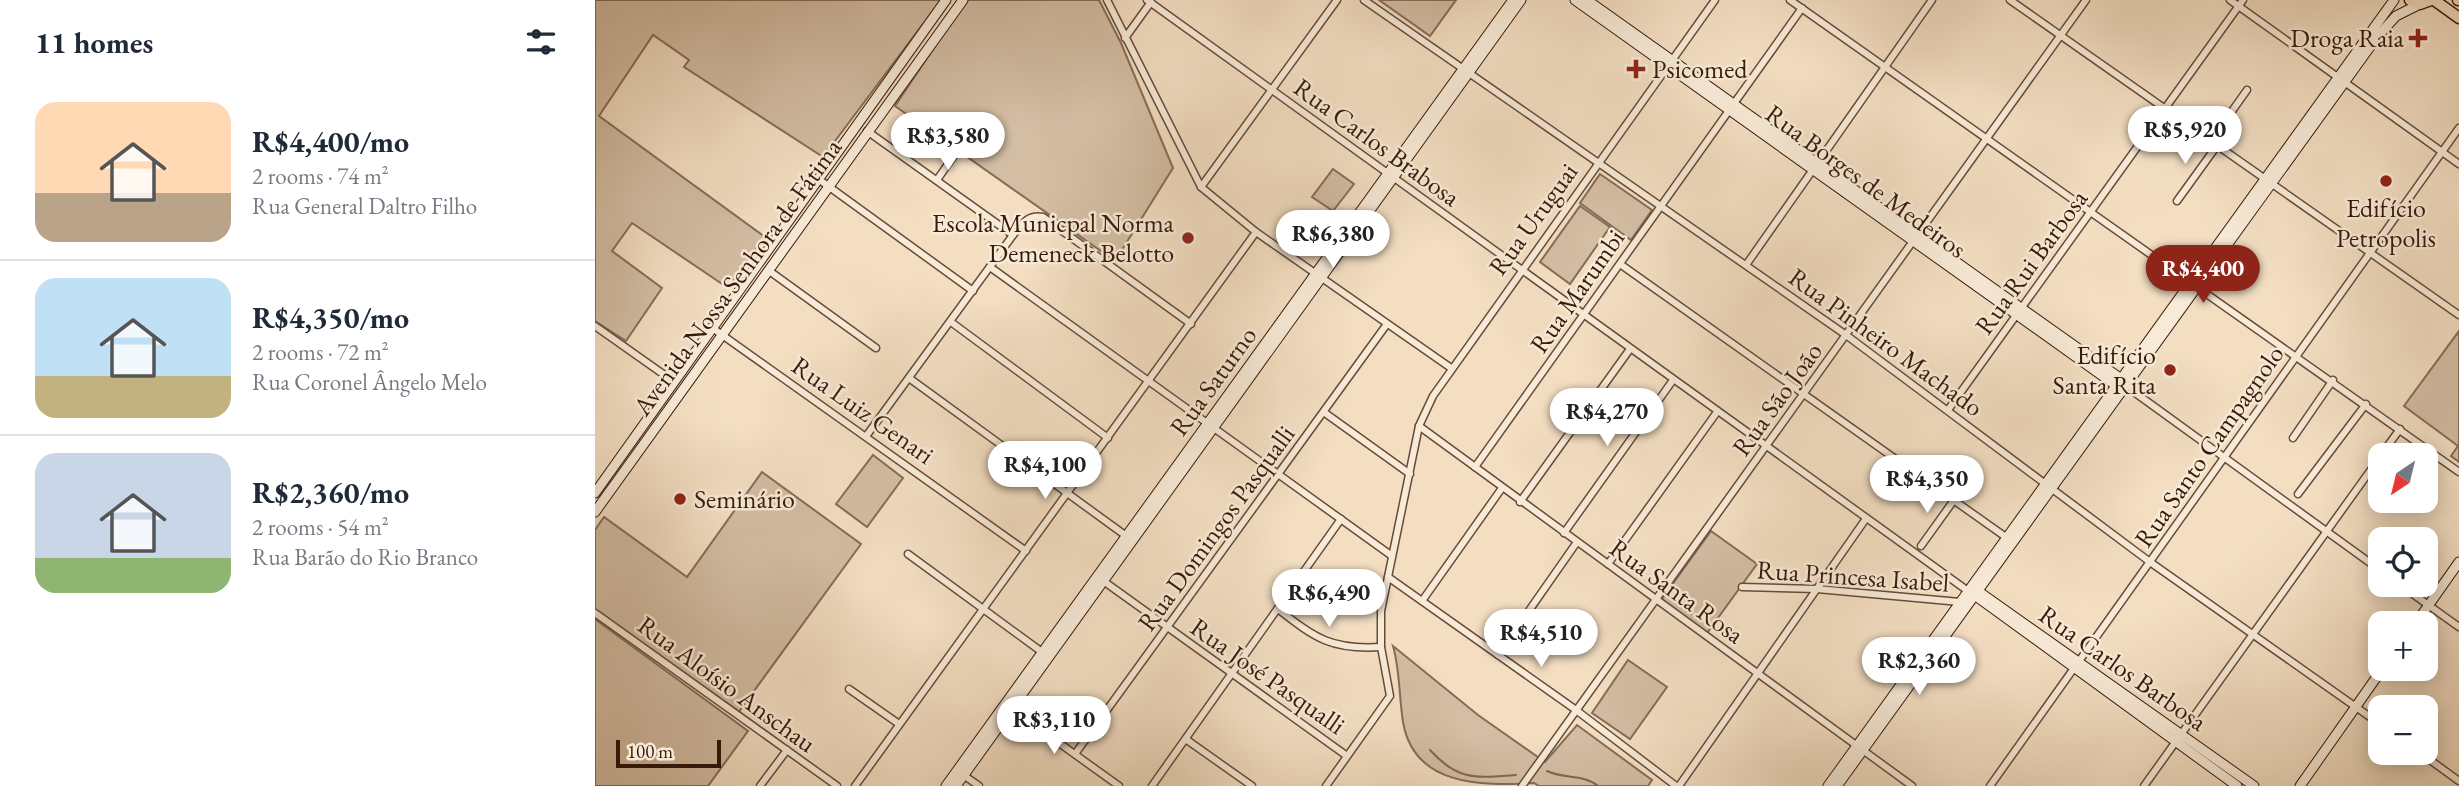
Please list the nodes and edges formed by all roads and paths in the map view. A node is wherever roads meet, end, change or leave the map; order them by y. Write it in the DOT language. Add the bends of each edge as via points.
graph roads {
  1 [pos="946,0"];
  2 [pos="963,0"];
  3 [pos="1107,0"];
  4 [pos="1337,0"];
  5 [pos="1364,0"];
  6 [pos="1513,0"];
  7 [pos="1521,0"];
  8 [pos="1575,0"];
  9 [pos="1587,0"];
  10 [pos="1715,0"];
  11 [pos="1790,0"];
  12 [pos="1932,0"];
  13 [pos="2010,0"];
  14 [pos="2086,0"];
  15 [pos="2230,0"];
  16 [pos="2394,0"];
  17 [pos="1150,1"];
  18 [pos="2424,1"];
  19 [pos="2241,3"];
  20 [pos="1802,8"];
  21 [pos="2459,18"];
  22 [pos="2061,36"];
  23 [pos="1125,38"];
  24 [pos="1671,63"];
  25 [pos="1885,66"];
  26 [pos="1465,72"];
  27 [pos="2342,80"];
  28 [pos="1271,89"];
  29 [pos="2247,90"];
  30 [pos="1731,106"];
  31 [pos="2164,110"];
  32 [pos="2459,128"];
  33 [pos="867,131"];
  34 [pos="1987,139"];
  35 [pos="2213,145"];
  36 [pos="2442,152"];
  37 [pos="955,154"];
  38 [pos="1599,163"];
  39 [pos="1815,164"];
  40 [pos="2459,164"];
  41 [pos="1391,176"];
  42 [pos="817,178"];
  43 [pos="937,180"];
  44 [pos="2267,183"];
  45 [pos="827,187"];
  46 [pos="1201,187"];
  47 [pos="2177,201"];
  48 [pos="1660,205"];
  49 [pos="2090,212"];
  50 [pos="1256,232"];
  51 [pos="1013,235"];
  52 [pos="1916,238"];
  53 [pos="2371,253"];
  54 [pos="758,262"];
  55 [pos="1620,264"];
  56 [pos="1746,265"];
  57 [pos="991,267"];
  58 [pos="768,270"];
  59 [pos="1520,270"];
  60 [pos="1318,276"];
  61 [pos="2195,284"];
  62 [pos="973,291"];
  63 [pos="2019,311"];
  64 [pos="2459,315"];
  65 [pos="1584,316"];
  66 [pos="951,322"];
  67 [pos="1191,324"];
  68 [pos="1387,324"];
  69 [pos="595,326"];
  70 [pos="711,327"];
  71 [pos="722,334"];
  72 [pos="1846,335"];
  73 [pos="876,348"];
  74 [pos="1630,349"];
  75 [pos="2297,356"];
  76 [pos="1451,368"];
  77 [pos="909,378"];
  78 [pos="1673,380"];
  79 [pos="2333,380"];
  80 [pos="673,381"];
  81 [pos="1149,381"];
  82 [pos="2125,386"];
  83 [pos="1804,394"];
  84 [pos="2366,404"];
  85 [pos="1948,410"];
  86 [pos="1717,412"];
  87 [pos="1325,414"];
  88 [pos="1212,424"];
  89 [pos="1419,426"];
  90 [pos="2400,429"];
  91 [pos="867,435"];
  92 [pos="1108,438"];
  93 [pos="2293,438"];
  94 [pos="2390,443"];
  95 [pos="1765,447"];
  96 [pos="2225,458"];
  97 [pos="1475,467"];
  98 [pos="2459,471"];
  99 [pos="1280,472"];
  100 [pos="1410,474"];
  101 [pos="2368,474"];
  102 [pos="2049,487"];
  103 [pos="1502,488"];
  104 [pos="595,493"];
  105 [pos="1068,493"];
  106 [pos="2298,494"];
  107 [pos="1954,500"];
  108 [pos="1520,502"];
  109 [pos="595,512"];
  110 [pos="1341,519"];
  111 [pos="1865,520"];
  112 [pos="2326,531"];
  113 [pos="1564,533"];
  114 [pos="1130,539"];
  115 [pos="2011,541"];
  116 [pos="1577,542"];
  117 [pos="1921,546"];
  118 [pos="1026,551"];
  119 [pos="908,554"];
  120 [pos="1392,556"];
  121 [pos="2368,561"];
  122 [pos="2150,562"];
  123 [pos="2459,562"];
  124 [pos="1608,564"];
  125 [pos="1388,577"];
  126 [pos="1101,580"];
  127 [pos="1742,587"];
  128 [pos="1817,589"];
  129 [pos="1972,591"];
  130 [pos="2417,597"];
  131 [pos="1656,598"];
  132 [pos="1422,601"];
  133 [pos="1961,602"];
  134 [pos="2428,605"];
  135 [pos="983,609"];
  136 [pos="1278,609"];
  137 [pos="2424,611"];
  138 [pos="595,612"];
  139 [pos="2459,627"];
  140 [pos="1167,628"];
  141 [pos="1946,628"];
  142 [pos="2253,634"];
  143 [pos="1381,647"];
  144 [pos="1047,655"];
  145 [pos="1498,655"];
  146 [pos="2076,665"];
  147 [pos="1232,675"];
  148 [pos="1759,675"];
  149 [pos="2374,681"];
  150 [pos="849,689"];
  151 [pos="1009,707"];
  152 [pos="2356,707"];
  153 [pos="1576,710"];
  154 [pos="2368,716"];
  155 [pos="899,724"];
  156 [pos="2178,738"];
  157 [pos="1187,740"];
  158 [pos="1859,748"];
  159 [pos="787,750"];
  160 [pos="1075,754"];
  161 [pos="1347,756"];
  162 [pos="2437,765"];
  163 [pos="960,773"];
  164 [pos="2459,781"];
  165 [pos="760,786"];
  166 [pos="837,786"];
  167 [pos="855,786"];
  168 [pos="946,786"];
  169 [pos="956,786"];
  170 [pos="979,786"];
  171 [pos="1119,786"];
  172 [pos="1152,786"];
  173 [pos="1252,786"];
  174 [pos="1326,786"];
  175 [pos="1522,786"];
  176 [pos="1677,786"];
  177 [pos="1828,786"];
  178 [pos="1837,786"];
  179 [pos="1912,786"];
  180 [pos="1990,786"];
  181 [pos="2144,786"];
  182 [pos="2237,786"];
  183 [pos="2254,786"];
  184 [pos="2300,786"];
  185 [pos="2455,786"];
  1 -- 42 [label="street"];
  2 -- 33 [label="street, Avenida Nossa Senhora de Fátima"];
  3 -- 23 [label="street"];
  4 -- 28 [label="street"];
  5 -- 26 [label="street, Rua Pinheiro Machado"];
  6 -- 26 [label="street, Rua Saturno"];
  7 -- 26 [label="street, Rua Saturno"];
  8 -- 24 [label="street, Rua Borges de Medeiros"];
  9 -- 24 [label="street, Rua Borges de Medeiros"];
  10 -- 24 [label="street, Rua Uruguai"];
  11 -- 20 [label="street"];
  12 -- 25 [label="street"];
  13 -- 22 [label="street"];
  14 -- 22 [label="street, Rua São João"];
  15 -- 19 [label="street"];
  16 -- 27 [label="street"];
  17 -- 23 [label="street"];
  17 -- 28 [label="street, Rua Carlos Brabosa"];
  18 -- 21 [label="main road"];
  18 -- 27 [label="street" via="2396,16"];
  19 -- 27 [label="street"];
  19 -- 31 [label="street, Rua Rui Barbosa"];
  20 -- 25 [label="street"];
  20 -- 30 [label="street, Rua Marumbi"];
  22 -- 31 [label="street"];
  22 -- 34 [label="street, Rua São João"];
  23 -- 46 [label="street"];
  24 -- 30 [label="street, Rua Borges de Medeiros"];
  24 -- 38 [label="street, Rua Uruguai"];
  25 -- 34 [label="street"];
  25 -- 39 [label="street"];
  26 -- 38 [label="street, Rua Pinheiro Machado"];
  26 -- 41 [label="street, Rua Saturno"];
  27 -- 36 [label="street"];
  27 -- 44 [label="street"];
  28 -- 41 [label="street, Rua Carlos Brabosa"];
  28 -- 46 [label="street"];
  29 -- 35 [label="street"];
  30 -- 39 [label="street, Rua Borges de Medeiros"];
  30 -- 48 [label="street, Rua Marumbi"];
  31 -- 35 [label="street"];
  31 -- 49 [label="street, Rua Rui Barbosa"];
  32 -- 36 [label="street, Rua Santo Campagnolo"];
  33 -- 43 [label="street"];
  33 -- 45 [label="street, Avenida Nossa Senhora de Fátima"];
  34 -- 49 [label="street"];
  34 -- 52 [label="street, Rua São João"];
  35 -- 44 [label="street"];
  35 -- 47 [label="street"];
  36 -- 40 [label="street"];
  36 -- 53 [label="street, Rua Santo Campagnolo"];
  37 -- 43 [label="street"];
  38 -- 48 [label="street, Rua Pinheiro Machado"];
  38 -- 59 [label="street, Rua Uruguai"];
  39 -- 52 [label="street, Rua Borges de Medeiros"];
  39 -- 56 [label="street"];
  41 -- 59 [label="street, Rua Carlos Brabosa"];
  41 -- 60 [label="street, Rua Saturno"];
  42 -- 45 [label="street"];
  42 -- 54 [label="street"];
  43 -- 51 [label="street"];
  44 -- 53 [label="street"];
  44 -- 61 [label="street"];
  45 -- 58 [label="street, Avenida Nossa Senhora de Fátima"];
  45 -- 62 [label="street"];
  46 -- 50 [label="street"];
  48 -- 55 [label="street, Rua Marumbi"];
  48 -- 56 [label="street, Rua Pinheiro Machado"];
  49 -- 61 [label="street"];
  49 -- 63 [label="street, Rua Rui Barbosa"];
  50 -- 60 [label="street"];
  50 -- 67 [label="street"];
  51 -- 57 [label="street"];
  51 -- 67 [label="street" via="1035,215 1044,217"];
  52 -- 63 [label="street, Rua Borges de Medeiros"];
  52 -- 72 [label="street, Rua São João"];
  53 -- 64 [label="street"];
  53 -- 75 [label="street, Rua Santo Campagnolo"];
  54 -- 58 [label="street"];
  54 -- 70 [label="street"];
  55 -- 65 [label="street, Rua Marumbi"];
  55 -- 83 [label="street"];
  56 -- 72 [label="street, Rua Pinheiro Machado"];
  57 -- 62 [label="street"];
  57 -- 81 [label="street"];
  58 -- 71 [label="street, Avenida Nossa Senhora de Fátima"];
  58 -- 73 [label="street"];
  59 -- 65 [label="street, Rua Carlos Brabosa"];
  59 -- 76 [label="street, Rua Uruguai"];
  60 -- 68 [label="street"];
  60 -- 88 [label="street, Rua Saturno"];
  61 -- 75 [label="street"];
  61 -- 82 [label="street"];
  62 -- 66 [label="street"];
  63 -- 82 [label="street, Rua Borges de Medeiros"];
  63 -- 85 [label="street, Rua Rui Barbosa"];
  65 -- 74 [label="street, Rua Carlos Barbosa"];
  65 -- 97 [label="street, Rua Marumbi"];
  66 -- 77 [label="street"];
  66 -- 92 [label="street"];
  67 -- 81 [label="street"];
  68 -- 76 [label="street"];
  68 -- 87 [label="street, Rua Domingos Pasqualli"];
  69 -- 80 [label="street"];
  70 -- 71 [label="street, Rua Luiz Genari"];
  70 -- 80 [label="street"];
  71 -- 91 [label="street, Rua Luiz Genari"];
  71 -- 109 [label="street, Avenida Nossa Senhora de Fátima"];
  72 -- 83 [label="street, Rua São João"];
  72 -- 85 [label="street, Rua Pinheiro Machado"];
  74 -- 78 [label="street, Rua Carlos Barbosa"];
  74 -- 108 [label="street"];
  75 -- 79 [label="street"];
  75 -- 96 [label="street, Rua Santo Campagnolo"];
  76 -- 89 [label="street, Rua Uruguai"];
  77 -- 91 [label="street"];
  77 -- 105 [label="street"];
  78 -- 86 [label="street, Rua Carlos Barbosa"];
  78 -- 113 [label="street"];
  79 -- 84 [label="street"];
  79 -- 93 [label="street"];
  80 -- 104 [label="street"];
  81 -- 88 [label="street"];
  81 -- 92 [label="street"];
  82 -- 96 [label="street"];
  82 -- 102 [label="street"];
  83 -- 95 [label="street, Rua São João"];
  83 -- 107 [label="street"];
  84 -- 90 [label="street"];
  84 -- 106 [label="street"];
  85 -- 102 [label="street, Rua Pinheiro Machado"];
  86 -- 95 [label="street, Rua Carlos Barbosa"];
  86 -- 124 [label="street"];
  87 -- 99 [label="street, Rua Domingos Pasqualli"];
  87 -- 100 [label="street"];
  88 -- 99 [label="street"];
  88 -- 114 [label="street, Rua Saturno"];
  89 -- 97 [label="street, Rua Santa Rosa"];
  89 -- 100 [label="street, Rua Uruguai"];
  90 -- 94 [label="street"];
  90 -- 98 [label="street"];
  91 -- 118 [label="street, Rua Luiz Genari"];
  92 -- 105 [label="street"];
  95 -- 111 [label="street, Rua Carlos Barbosa"];
  95 -- 131 [label="street, Rua São João"];
  96 -- 112 [label="street"];
  96 -- 122 [label="street, Rua Santo Campagnolo"];
  97 -- 103 [label="street, Rua Santa Rosa"];
  99 -- 110 [label="street"];
  99 -- 140 [label="street, Rua Domingos Pasqualli"];
  100 -- 120 [label="street, Rua Uruguai"];
  101 -- 112 [label="street"];
  102 -- 115 [label="street"];
  102 -- 122 [label="street, Rua Pinheiro Machado"];
  103 -- 108 [label="street, Rua Santa Rosa"];
  103 -- 132 [label="street"];
  105 -- 114 [label="street"];
  105 -- 118 [label="street"];
  107 -- 115 [label="street"];
  107 -- 117 [label="street"];
  108 -- 113 [label="street, Rua Santa Rosa"];
  110 -- 120 [label="street"];
  110 -- 136 [label="street"];
  111 -- 128 [label="street"];
  111 -- 129 [label="street, Rua Carlos Barbosa"];
  112 -- 121 [label="street"];
  112 -- 142 [label="street"];
  113 -- 116 [label="street, Rua Santa Rosa"];
  114 -- 126 [label="street, Rua Saturno"];
  115 -- 129 [label="street"];
  116 -- 124 [label="street, Rua Santa Rosa"];
  116 -- 145 [label="street"];
  118 -- 135 [label="street"];
  119 -- 135 [label="street"];
  120 -- 125 [label="street, Rua Uruguai"];
  122 -- 142 [label="street, Rua Pinheiro Machado"];
  122 -- 146 [label="street, Rua Santo Campagnolo"];
  123 -- 134 [label="street"];
  124 -- 131 [label="street, Rua Santa Rosa"];
  125 -- 132 [label="street"];
  125 -- 143 [label="street, Rua Uruguai" via="1381,611"];
  126 -- 140 [label="street, Rua José Pasqualli"];
  126 -- 144 [label="street, Rua Saturno"];
  127 -- 128 [label="street, Rua Princesa Isabel"];
  128 -- 133 [label="street, Rua Princesa Isabel"];
  128 -- 148 [label="street"];
  129 -- 133 [label="street"];
  129 -- 141 [label="street"];
  129 -- 146 [label="street, Rua Carlos Barbosa"];
  130 -- 134 [label="street"];
  131 -- 148 [label="street, Rua Santa Rosa"];
  131 -- 153 [label="street, Rua São João"];
  132 -- 145 [label="street"];
  133 -- 141 [label="street"];
  134 -- 137 [label="street"];
  134 -- 139 [label="street"];
  135 -- 144 [label="street"];
  135 -- 155 [label="street"];
  136 -- 143 [label="street" via="1328,644"];
  136 -- 147 [label="street"];
  138 -- 159 [label="street, Rua Aloísio Anschau"];
  140 -- 147 [label="street, Rua José Pasqualli"];
  140 -- 160 [label="street, Rua Domingos Pasqualli"];
  141 -- 158 [label="street"];
  142 -- 152 [label="street, Rua Pinheiro Machado"];
  142 -- 156 [label="street"];
  143 -- 161 [label="street, Rua Uruguai" via="1390,696"];
  144 -- 151 [label="street, Rua Saturno"];
  145 -- 153 [label="street"];
  146 -- 156 [label="street, Rua Carlos Barbosa"];
  146 -- 180 [label="street, Rua Santo Campagnolo"];
  147 -- 157 [label="street"];
  147 -- 161 [label="street, Rua José Pasqualli"];
  148 -- 158 [label="street, Rua Santa Rosa"];
  148 -- 176 [label="street"];
  149 -- 152 [label="street"];
  150 -- 155 [label="street"];
  151 -- 160 [label="street"];
  151 -- 163 [label="street, Rua Saturno"];
  152 -- 154 [label="street, Rua Pinheiro Machado"];
  152 -- 184 [label="street"];
  153 -- 175 [label="street, Rua São João"];
  153 -- 176 [label="street"];
  155 -- 167 [label="street"];
  156 -- 181 [label="street"];
  156 -- 182 [label="street, Rua Carlos Barbosa"];
  156 -- 183 [label="street, Rua Carlos Barbosa"];
  157 -- 172 [label="street"];
  157 -- 173 [label="street"];
  158 -- 177 [label="street"];
  158 -- 178 [label="street"];
  158 -- 179 [label="street, Rua Santa Rosa"];
  159 -- 165 [label="street"];
  159 -- 166 [label="street, Rua Aloísio Anschau"];
  160 -- 171 [label="street"];
  161 -- 174 [label="street"];
  162 -- 164 [label="street"];
  163 -- 168 [label="street, Rua Saturno"];
  163 -- 169 [label="street, Rua Saturno"];
  163 -- 170 [label="street"];
  164 -- 185 [label="street"];
}
